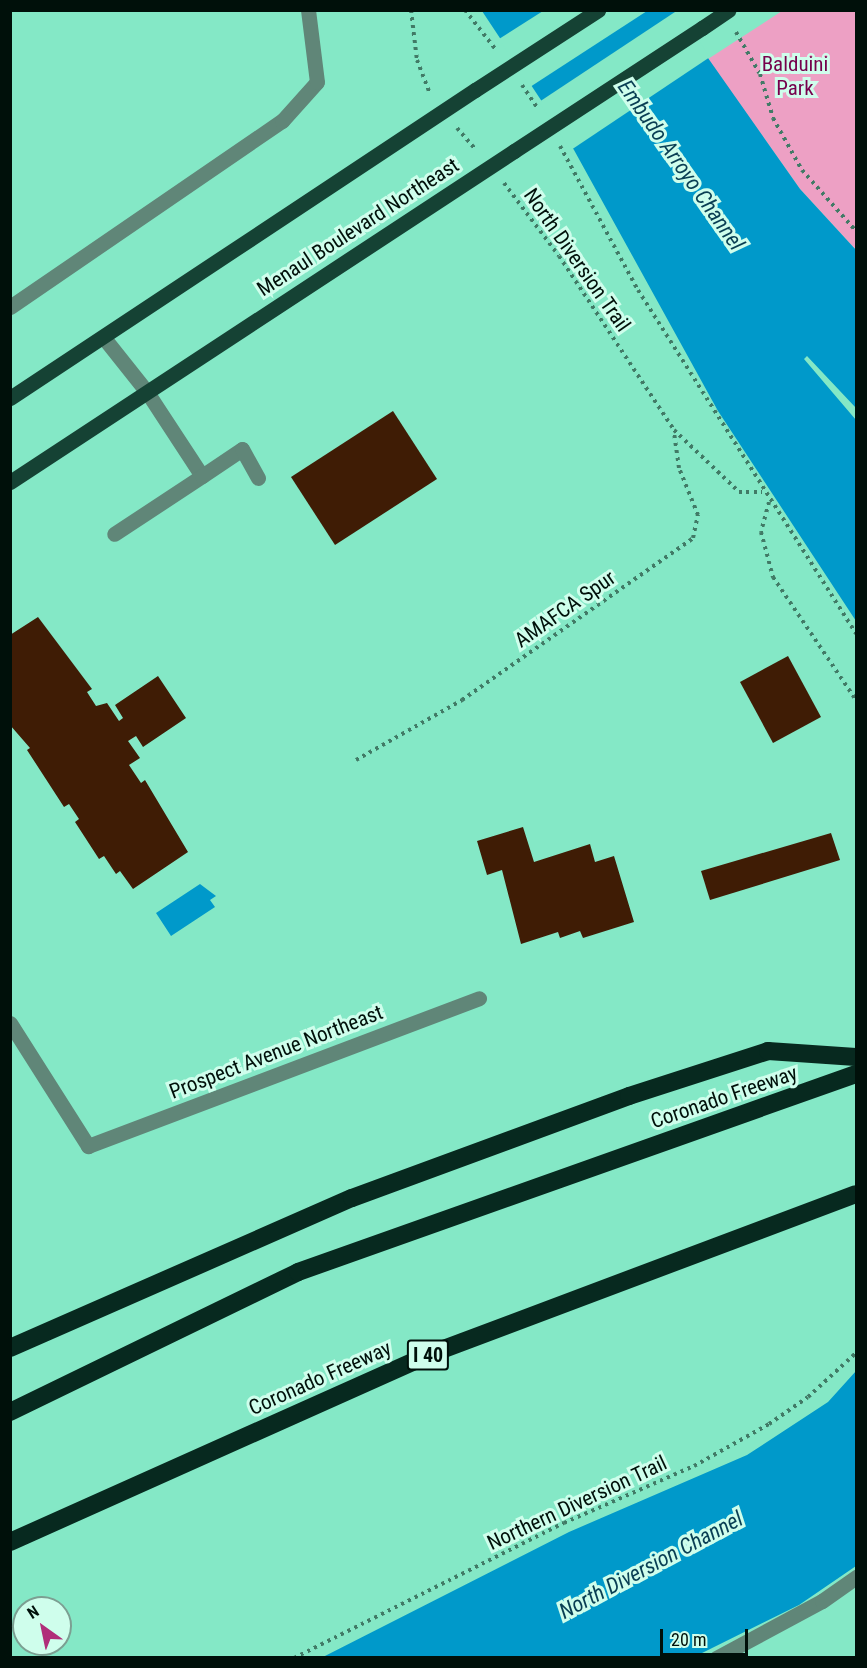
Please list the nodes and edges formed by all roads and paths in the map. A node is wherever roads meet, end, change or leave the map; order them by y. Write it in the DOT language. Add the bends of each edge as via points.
graph roads {
  1 [pos="308,10"];
  2 [pos="411,10"];
  3 [pos="465,10"];
  4 [pos="598,10"];
  5 [pos="727,12"];
  6 [pos="501,57"];
  7 [pos="514,75"];
  8 [pos="443,112"];
  9 [pos="540,113"];
  10 [pos="559,143"];
  11 [pos="490,166"];
  12 [pos="856,231"];
  13 [pos="10,307"];
  14 [pos="104,338"];
  15 [pos="147,392"];
  16 [pos="10,398"];
  17 [pos="674,430"];
  18 [pos="202,476"];
  19 [pos="258,478"];
  20 [pos="10,482"];
  21 [pos="763,492"];
  22 [pos="770,502"];
  23 [pos="114,534"];
  24 [pos="856,634"];
  25 [pos="856,700"];
  26 [pos="356,760"];
  27 [pos="479,998"];
  28 [pos="13,1032"];
  29 [pos="856,1057"];
  30 [pos="856,1074"];
  31 [pos="856,1194"];
  32 [pos="10,1348"];
  33 [pos="856,1353"];
  34 [pos="10,1412"];
  35 [pos="10,1543"];
  36 [pos="856,1577"];
  37 [pos="294,1658"];
  38 [pos="716,1658"];
  1 -- 13 [label="street" via="317,82 282,121"];
  2 -- 8 [label="path, North Diversion Trail" via="423,85"];
  3 -- 6 [label="path"];
  4 -- 8 [label="main road, bridge"];
  5 -- 11 [label="main road, Menaul Boulevard Northeast, bridge"];
  5 -- 12 [label="path" via="760,74 773,118 801,170"];
  7 -- 9 [label="path"];
  8 -- 11 [label="path, North Diversion Trail"];
  8 -- 14 [label="main road"];
  10 -- 21 [label="path, North Diversion Trail" via="638,290"];
  11 -- 15 [label="main road, Menaul Boulevard Northeast"];
  11 -- 17 [label="path, North Diversion Trail" via="560,256"];
  14 -- 15 [label="street"];
  14 -- 16 [label="main road"];
  15 -- 18 [label="street"];
  15 -- 20 [label="main road, Menaul Boulevard Northeast"];
  17 -- 21 [label="path, North Diversion Trail" via="739,492"];
  17 -- 26 [label="path, AMAFCA Spur" via="679,468 698,515 693,538 462,700"];
  18 -- 19 [label="street" via="242,449"];
  18 -- 23 [label="street"];
  21 -- 22 [label="path, North Diversion Trail"];
  22 -- 24 [label="path, North Diversion Trail"];
  22 -- 25 [label="path" via="761,532 773,577"];
  27 -- 28 [label="street, Prospect Avenue Northeast" via="88,1146"];
  29 -- 32 [label="highway" via="768,1051 629,1096 352,1198"];
  30 -- 34 [label="highway, Coronado Freeway" via="298,1272"];
  31 -- 35 [label="highway, Coronado Freeway / I 40" via="425,1356"];
  33 -- 37 [label="path, Northern Diversion Trail" via="808,1397 769,1425 694,1466 564,1522"];
  36 -- 38 [label="street" via="822,1601"];
}
